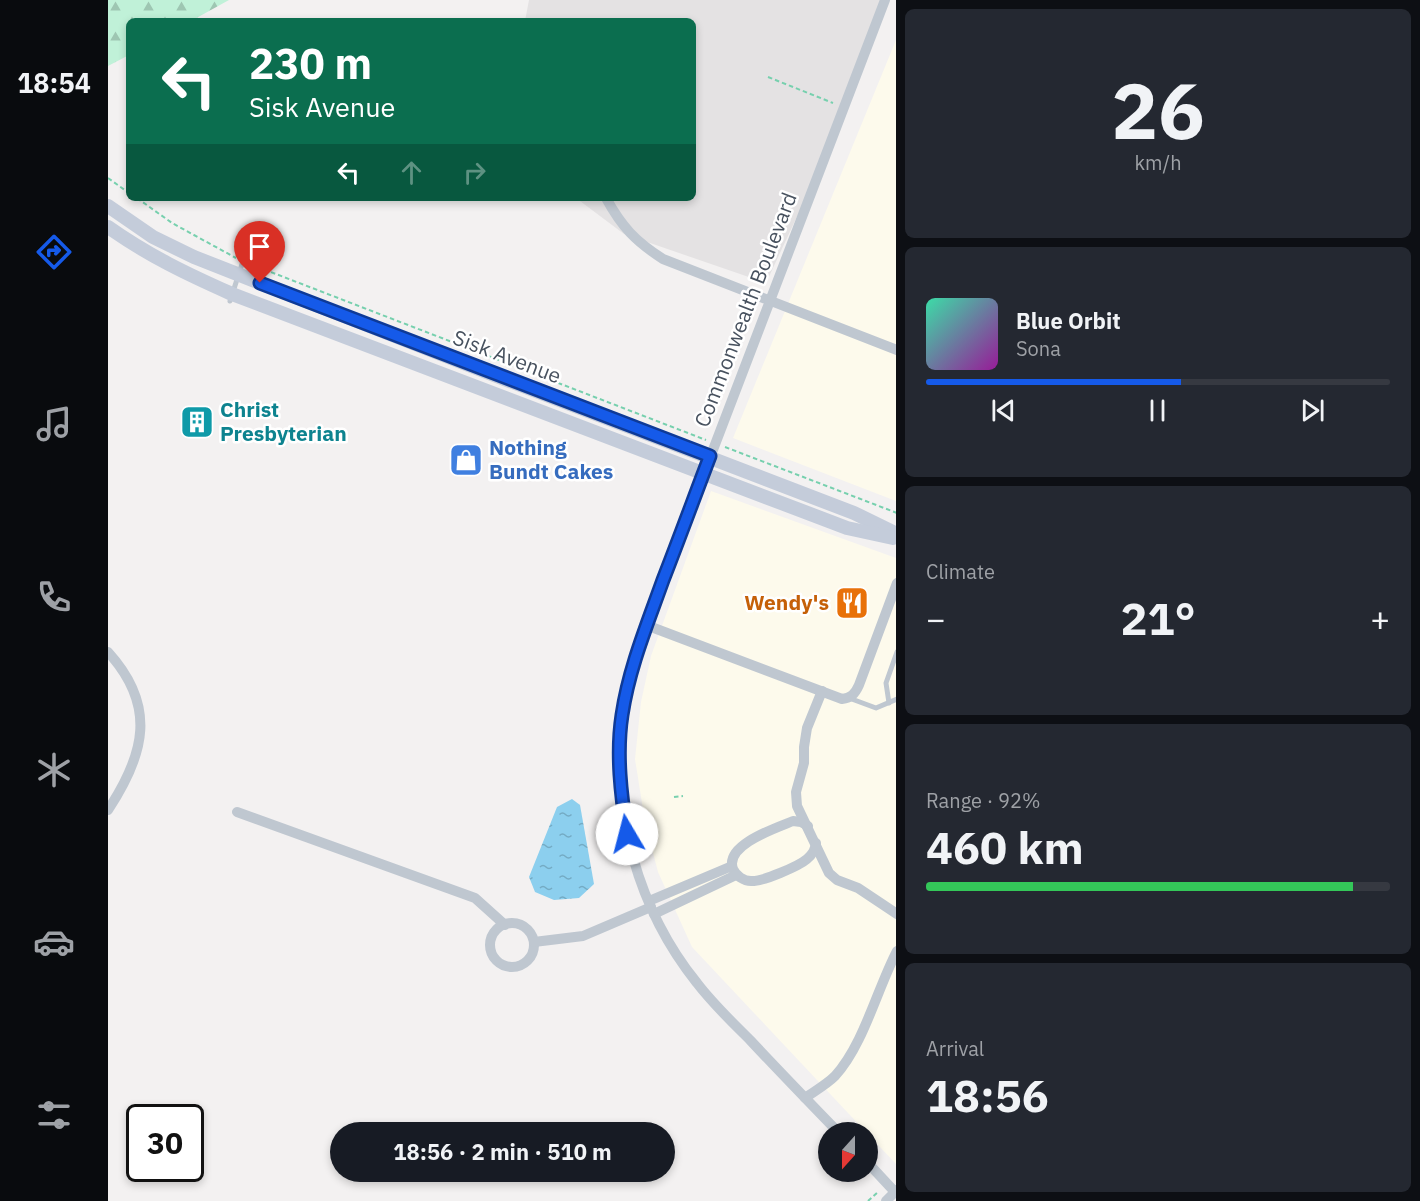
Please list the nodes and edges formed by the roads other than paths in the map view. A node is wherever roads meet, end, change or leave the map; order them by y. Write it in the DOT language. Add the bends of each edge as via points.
graph roads {
  1 [pos="885,0"];
  2 [pos="608,201"];
  3 [pos="108,206"];
  4 [pos="108,227"];
  5 [pos="243,261"];
  6 [pos="238,275"];
  7 [pos="231,297"];
  8 [pos="770,301"];
  9 [pos="896,350"];
  10 [pos="713,450"];
  11 [pos="703,474"];
  12 [pos="896,534"];
  13 [pos="896,539"];
  14 [pos="896,586"];
  15 [pos="646,625"];
  16 [pos="108,652"];
  17 [pos="896,655"];
  18 [pos="822,691"];
  19 [pos="849,698"];
  20 [pos="896,700"];
  21 [pos="889,703"];
  22 [pos="108,810"];
  23 [pos="237,812"];
  24 [pos="808,826"];
  25 [pos="816,843"];
  26 [pos="734,870"];
  27 [pos="651,907"];
  28 [pos="896,913"];
  29 [pos="505,925"];
  30 [pos="534,942"];
  31 [pos="896,953"];
  32 [pos="805,1098"];
  33 [pos="828,1122"];
  34 [pos="878,1173"];
  35 [pos="896,1191"];
  36 [pos="886,1201"];
  1 -- 8 [label="street, Commonwealth Boulevard"];
  2 -- 8 [label="street" via="619,222 663,259"];
  3 -- 6 [label="street, Sisk Avenue" via="153,237"];
  4 -- 7 [label="street, Sisk Avenue" via="141,250"];
  5 -- 6 [label="lane"];
  6 -- 7 [label="lane"];
  6 -- 10 [label="street, Sisk Avenue"];
  7 -- 11 [label="street, Sisk Avenue"];
  8 -- 9 [label="street"];
  8 -- 10 [label="street, Commonwealth Boulevard"];
  10 -- 11 [label="street, Commonwealth Boulevard"];
  10 -- 12 [label="street, Sisk Avenue"];
  11 -- 13 [label="street, Sisk Avenue" via="847,528"];
  11 -- 15 [label="street, Commonwealth Boulevard"];
  14 -- 19 [label="street" via="859,685"];
  15 -- 18 [label="street"];
  15 -- 27 [label="street, Commonwealth Boulevard" via="621,718 620,757 627,834"];
  16 -- 22 [label="street" via="131,682 141,727 134,764"];
  17 -- 21 [label="lane" via="886,683"];
  18 -- 19 [label="street"];
  18 -- 24 [label="street" via="807,728 796,792"];
  19 -- 21 [label="lane" via="876,708"];
  20 -- 21 [label="lane"];
  23 -- 29 [label="street" via="475,898"];
  24 -- 25 [label="street"];
  24 -- 26 [label="street" via="794,821 741,845 733,856"];
  25 -- 26 [label="street" via="815,851 806,860 761,880 751,882"];
  25 -- 28 [label="street" via="829,873"];
  26 -- 27 [label="street"];
  27 -- 30 [label="street" via="583,936"];
  27 -- 32 [label="street, Commonwealth Boulevard" via="672,949 697,984"];
  29 -- 30 [label="street" via="527,929"];
  29 -- 30 [label="street" via="491,941 493,955 502,965 515,967 527,962"];
  31 -- 32 [label="street" via="849,1057 834,1076"];
  32 -- 33 [label="street, Commonwealth Boulevard"];
  34 -- 35 [label="street"];
  35 -- 36 [label="street"];
}
